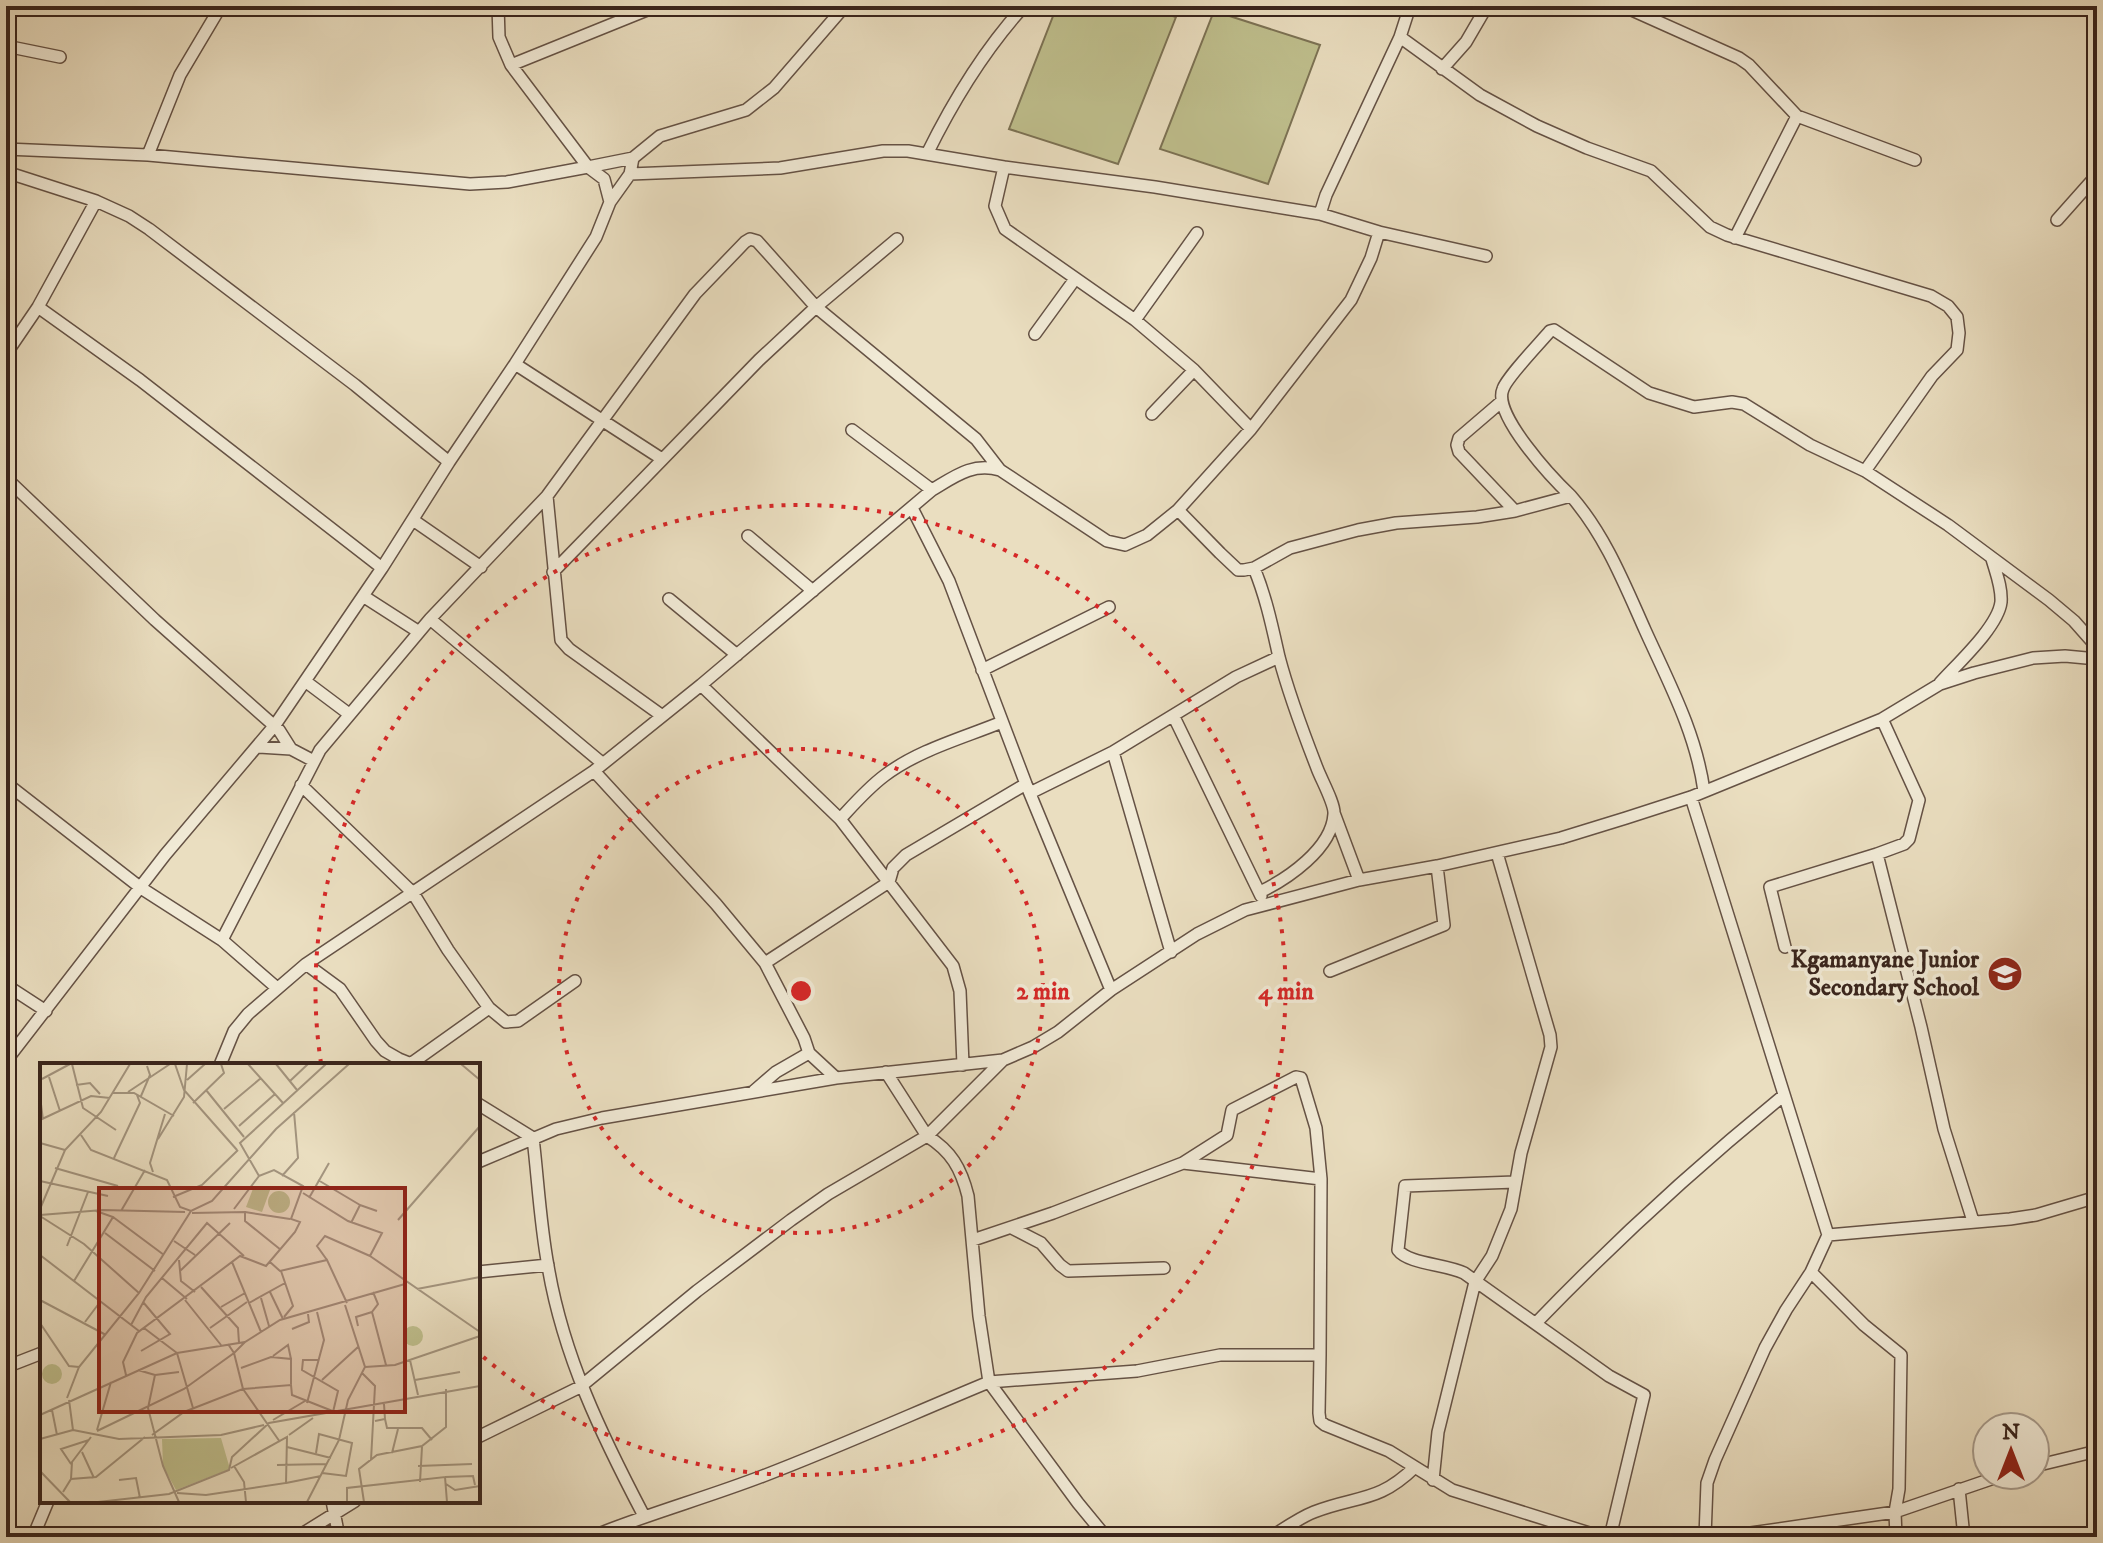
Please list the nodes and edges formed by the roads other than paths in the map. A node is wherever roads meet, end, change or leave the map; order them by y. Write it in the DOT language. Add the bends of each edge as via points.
graph roads {
  1 [pos="221,6"];
  2 [pos="498,6"];
  3 [pos="657,6"];
  4 [pos="845,6"];
  5 [pos="1024,6"];
  6 [pos="1410,6"];
  7 [pos="1487,6"];
  8 [pos="1623,6"];
  9 [pos="1400,37"];
  10 [pos="6,46"];
  11 [pos="60,57"];
  12 [pos="511,65"];
  13 [pos="1442,69"];
  14 [pos="1797,116"];
  15 [pos="6,149"];
  16 [pos="927,154"];
  17 [pos="148,155"];
  18 [pos="633,158"];
  19 [pos="1915,160"];
  20 [pos="588,167"];
  21 [pos="1004,167"];
  22 [pos="6,172"];
  23 [pos="630,174"];
  24 [pos="2097,175"];
  25 [pos="96,201"];
  26 [pos="610,202"];
  27 [pos="1320,214"];
  28 [pos="2057,220"];
  29 [pos="1379,232"];
  30 [pos="1197,233"];
  31 [pos="1735,238"];
  32 [pos="897,239"];
  33 [pos="1486,256"];
  34 [pos="1075,279"];
  35 [pos="38,307"];
  36 [pos="816,307"];
  37 [pos="1135,320"];
  38 [pos="1035,334"];
  39 [pos="6,354"];
  40 [pos="515,364"];
  41 [pos="1194,370"];
  42 [pos="1501,402"];
  43 [pos="1152,414"];
  44 [pos="605,420"];
  45 [pos="1251,429"];
  46 [pos="852,430"];
  47 [pos="662,459"];
  48 [pos="449,462"];
  49 [pos="1000,470"];
  50 [pos="1865,471"];
  51 [pos="6,478"];
  52 [pos="932,490"];
  53 [pos="547,496"];
  54 [pos="1571,496"];
  55 [pos="912,508"];
  56 [pos="1178,510"];
  57 [pos="1515,511"];
  58 [pos="413,520"];
  59 [pos="748,536"];
  60 [pos="1992,559"];
  61 [pos="481,567"];
  62 [pos="382,568"];
  63 [pos="1254,568"];
  64 [pos="553,572"];
  65 [pos="813,591"];
  66 [pos="363,596"];
  67 [pos="669,599"];
  68 [pos="1109,607"];
  69 [pos="430,619"];
  70 [pos="419,632"];
  71 [pos="2097,647"];
  72 [pos="737,655"];
  73 [pos="1279,657"];
  74 [pos="2097,659"];
  75 [pos="982,670"];
  76 [pos="305,681"];
  77 [pos="1940,684"];
  78 [pos="701,685"];
  79 [pos="349,714"];
  80 [pos="661,715"];
  81 [pos="1174,717"];
  82 [pos="1882,719"];
  83 [pos="1002,722"];
  84 [pos="275,725"];
  85 [pos="259,747"];
  86 [pos="291,749"];
  87 [pos="1113,752"];
  88 [pos="312,760"];
  89 [pos="598,767"];
  90 [pos="301,785"];
  91 [pos="7,786"];
  92 [pos="1028,789"];
  93 [pos="1704,791"];
  94 [pos="1691,797"];
  95 [pos="1334,813"];
  96 [pos="840,819"];
  97 [pos="1497,853"];
  98 [pos="1877,854"];
  99 [pos="1437,866"];
  100 [pos="1359,880"];
  101 [pos="889,882"];
  102 [pos="141,888"];
  103 [pos="413,893"];
  104 [pos="1262,898"];
  105 [pos="222,940"];
  106 [pos="1785,947"];
  107 [pos="1171,952"];
  108 [pos="765,963"];
  109 [pos="306,964"];
  110 [pos="1330,971"];
  111 [pos="575,981"];
  112 [pos="6,985"];
  113 [pos="277,988"];
  114 [pos="1111,990"];
  115 [pos="489,1008"];
  116 [pos="46,1011"];
  117 [pos="809,1053"];
  118 [pos="1003,1060"];
  119 [pos="6,1061"];
  120 [pos="221,1063"];
  121 [pos="409,1063"];
  122 [pos="413,1063"];
  123 [pos="963,1065"];
  124 [pos="886,1072"];
  125 [pos="836,1078"];
  126 [pos="753,1092"];
  127 [pos="1783,1096"];
  128 [pos="480,1105"];
  129 [pos="927,1136"];
  130 [pos="533,1138"];
  131 [pos="480,1161"];
  132 [pos="1183,1163"];
  133 [pos="1321,1179"];
  134 [pos="1515,1182"];
  135 [pos="2097,1197"];
  136 [pos="1973,1221"];
  137 [pos="1012,1228"];
  138 [pos="1828,1235"];
  139 [pos="973,1240"];
  140 [pos="548,1265"];
  141 [pos="1164,1268"];
  142 [pos="480,1272"];
  143 [pos="1811,1272"];
  144 [pos="1475,1282"];
  145 [pos="1536,1323"];
  146 [pos="40,1354"];
  147 [pos="1320,1355"];
  148 [pos="6,1367"];
  149 [pos="989,1382"];
  150 [pos="580,1387"];
  151 [pos="480,1436"];
  152 [pos="2097,1451"];
  153 [pos="2051,1462"];
  154 [pos="1415,1467"];
  155 [pos="1433,1480"];
  156 [pos="1971,1485"];
  157 [pos="1959,1489"];
  158 [pos="47,1503"];
  159 [pos="332,1503"];
  160 [pos="352,1503"];
  161 [pos="1895,1512"];
  162 [pos="333,1516"];
  163 [pos="644,1516"];
  164 [pos="33,1537"];
  165 [pos="297,1537"];
  166 [pos="339,1537"];
  167 [pos="591,1537"];
  168 [pos="1106,1537"];
  169 [pos="1271,1537"];
  170 [pos="1602,1537"];
  171 [pos="1610,1537"];
  172 [pos="1705,1537"];
  173 [pos="1723,1537"];
  174 [pos="1896,1537"];
  175 [pos="1964,1537"];
  1 -- 17 [label="street" via="184,67"];
  2 -- 12 [label="street" via="499,37"];
  3 -- 12 [label="street"];
  4 -- 18 [label="street" via="760,101 660,136"];
  5 -- 16 [label="street" via="963,87"];
  6 -- 9 [label="street"];
  7 -- 13 [label="street"];
  8 -- 14 [label="street" via="1739,58"];
  9 -- 13 [label="street"];
  9 -- 27 [label="street"];
  10 -- 11 [label="street"];
  12 -- 20 [label="street"];
  13 -- 31 [label="street" via="1537,126 1651,171 1710,227"];
  14 -- 19 [label="street"];
  14 -- 31 [label="street"];
  15 -- 17 [label="street"];
  16 -- 21 [label="street"];
  16 -- 23 [label="street" via="883,151 763,169"];
  17 -- 20 [label="street" via="470,184"];
  18 -- 20 [label="street"];
  18 -- 23 [label="street"];
  20 -- 26 [label="street" via="604,179"];
  21 -- 27 [label="street"];
  21 -- 34 [label="street" via="995,206 1005,229"];
  22 -- 25 [label="street"];
  23 -- 26 [label="street"];
  24 -- 28 [label="street"];
  25 -- 35 [label="street"];
  25 -- 48 [label="street" via="149,229"];
  26 -- 40 [label="street" via="596,237"];
  27 -- 29 [label="street"];
  29 -- 33 [label="street"];
  29 -- 45 [label="street" via="1351,300"];
  30 -- 37 [label="street"];
  31 -- 50 [label="street" via="1931,296 1957,317 1957,350 1932,376"];
  32 -- 36 [label="street"];
  34 -- 37 [label="street"];
  34 -- 38 [label="street"];
  35 -- 39 [label="street"];
  35 -- 62 [label="street"];
  36 -- 44 [label="street" via="750,239 695,294"];
  36 -- 47 [label="street"];
  36 -- 49 [label="street" via="976,439"];
  37 -- 41 [label="street"];
  40 -- 44 [label="street"];
  40 -- 48 [label="street"];
  41 -- 43 [label="street"];
  41 -- 45 [label="street"];
  42 -- 50 [label="street" via="1502,389 1554,330 1649,393 1694,407 1744,404"];
  42 -- 54 [label="street" via="1527,447"];
  42 -- 57 [label="street" via="1457,445"];
  44 -- 47 [label="street"];
  44 -- 53 [label="street"];
  45 -- 56 [label="street"];
  46 -- 52 [label="street"];
  47 -- 64 [label="street"];
  48 -- 58 [label="street"];
  49 -- 52 [label="street" via="974,468"];
  49 -- 56 [label="street" via="1117,544 1137,542"];
  50 -- 60 [label="street"];
  51 -- 84 [label="street"];
  52 -- 55 [label="street"];
  53 -- 61 [label="street"];
  53 -- 64 [label="street"];
  54 -- 57 [label="street"];
  54 -- 93 [label="street" via="1612,555 1681,707"];
  55 -- 65 [label="street"];
  55 -- 75 [label="street" via="949,581"];
  56 -- 63 [label="street" via="1238,570"];
  57 -- 63 [label="street" via="1358,530 1290,548"];
  58 -- 61 [label="street"];
  58 -- 62 [label="street"];
  59 -- 65 [label="street"];
  60 -- 71 [label="street" via="2049,600"];
  60 -- 77 [label="street" via="2001,605 1994,622"];
  61 -- 69 [label="street"];
  62 -- 66 [label="street"];
  63 -- 73 [label="street"];
  64 -- 80 [label="street" via="565,645"];
  65 -- 72 [label="street"];
  66 -- 70 [label="street"];
  66 -- 76 [label="street"];
  67 -- 72 [label="street"];
  68 -- 75 [label="street"];
  69 -- 70 [label="street"];
  69 -- 89 [label="street"];
  70 -- 79 [label="street"];
  72 -- 78 [label="street"];
  73 -- 81 [label="street"];
  73 -- 95 [label="street"];
  74 -- 77 [label="street" via="2033,658"];
  75 -- 83 [label="street"];
  76 -- 79 [label="street"];
  76 -- 84 [label="street"];
  77 -- 82 [label="street"];
  78 -- 80 [label="street"];
  78 -- 96 [label="street"];
  79 -- 88 [label="street"];
  80 -- 89 [label="street"];
  81 -- 87 [label="street"];
  81 -- 104 [label="street"];
  82 -- 93 [label="street"];
  82 -- 98 [label="street" via="1919,800 1909,839"];
  83 -- 92 [label="street"];
  83 -- 96 [label="street" via="897,767"];
  84 -- 85 [label="street"];
  84 -- 86 [label="street"];
  85 -- 86 [label="street"];
  85 -- 102 [label="street"];
  86 -- 88 [label="street"];
  87 -- 92 [label="street"];
  87 -- 107 [label="street"];
  88 -- 90 [label="street"];
  89 -- 103 [label="street"];
  89 -- 108 [label="street"];
  90 -- 103 [label="street"];
  90 -- 105 [label="street"];
  91 -- 102 [label="street"];
  92 -- 101 [label="street" via="906,855 893,868"];
  92 -- 114 [label="street"];
  93 -- 94 [label="street"];
  94 -- 97 [label="street"];
  94 -- 127 [label="street"];
  95 -- 100 [label="street"];
  95 -- 104 [label="street" via="1310,858"];
  96 -- 101 [label="street"];
  97 -- 99 [label="street"];
  97 -- 134 [label="street" via="1550,1035 1549,1060"];
  98 -- 106 [label="street" via="1770,887"];
  98 -- 136 [label="street" via="1944,1129"];
  99 -- 100 [label="street"];
  99 -- 110 [label="street" via="1444,925"];
  100 -- 104 [label="street"];
  101 -- 108 [label="street"];
  101 -- 123 [label="street" via="955,970"];
  102 -- 105 [label="street"];
  102 -- 116 [label="street"];
  103 -- 109 [label="street"];
  103 -- 115 [label="street"];
  104 -- 107 [label="street"];
  105 -- 113 [label="street"];
  107 -- 114 [label="street"];
  108 -- 117 [label="street"];
  109 -- 113 [label="street"];
  109 -- 121 [label="street" via="340,989 385,1051"];
  111 -- 115 [label="street" via="518,1021 506,1022"];
  112 -- 116 [label="street"];
  113 -- 120 [label="street" via="234,1031"];
  114 -- 118 [label="street" via="1058,1032"];
  115 -- 122 [label="street"];
  116 -- 119 [label="street"];
  117 -- 125 [label="street"];
  117 -- 126 [label="street"];
  118 -- 123 [label="street"];
  118 -- 129 [label="street"];
  123 -- 124 [label="street"];
  124 -- 125 [label="street"];
  124 -- 129 [label="street"];
  125 -- 126 [label="street"];
  126 -- 130 [label="street" via="602,1118"];
  127 -- 138 [label="street"];
  127 -- 145 [label="street" via="1710,1155"];
  128 -- 130 [label="street"];
  129 -- 139 [label="street" via="950,1153 964,1178"];
  129 -- 150 [label="street" via="791,1220"];
  130 -- 131 [label="street"];
  130 -- 140 [label="street"];
  132 -- 133 [label="street"];
  132 -- 133 [label="street" via="1227,1135 1232,1110 1296,1077 1301,1078 1316,1128"];
  132 -- 137 [label="street"];
  133 -- 147 [label="street"];
  134 -- 144 [label="street" via="1502,1234"];
  134 -- 144 [label="street" via="1410,1185 1403,1190 1400,1254 1454,1268"];
  135 -- 136 [label="street" via="2036,1215"];
  136 -- 138 [label="street"];
  137 -- 139 [label="street"];
  137 -- 141 [label="street" via="1034,1237 1068,1271"];
  138 -- 143 [label="street"];
  139 -- 149 [label="street"];
  140 -- 142 [label="street"];
  140 -- 150 [label="street"];
  143 -- 161 [label="street" via="1901,1355"];
  143 -- 172 [label="street" via="1765,1348 1715,1460 1707,1483"];
  144 -- 145 [label="street"];
  144 -- 155 [label="street" via="1438,1432"];
  145 -- 171 [label="street" via="1644,1395"];
  146 -- 148 [label="street"];
  147 -- 149 [label="street" via="1220,1355 1137,1371"];
  147 -- 154 [label="street" via="1320,1421"];
  149 -- 163 [label="street" via="768,1474"];
  149 -- 168 [label="street"];
  150 -- 151 [label="street"];
  150 -- 163 [label="street"];
  152 -- 153 [label="street"];
  154 -- 155 [label="street"];
  154 -- 169 [label="street" via="1390,1489 1314,1512"];
  155 -- 170 [label="street"];
  156 -- 157 [label="street"];
  157 -- 161 [label="street"];
  157 -- 175 [label="street"];
  158 -- 164 [label="street"];
  159 -- 162 [label="street"];
  160 -- 162 [label="street"];
  161 -- 173 [label="street"];
  161 -- 174 [label="street"];
  162 -- 165 [label="street"];
  162 -- 166 [label="street"];
  163 -- 167 [label="street"];
}
